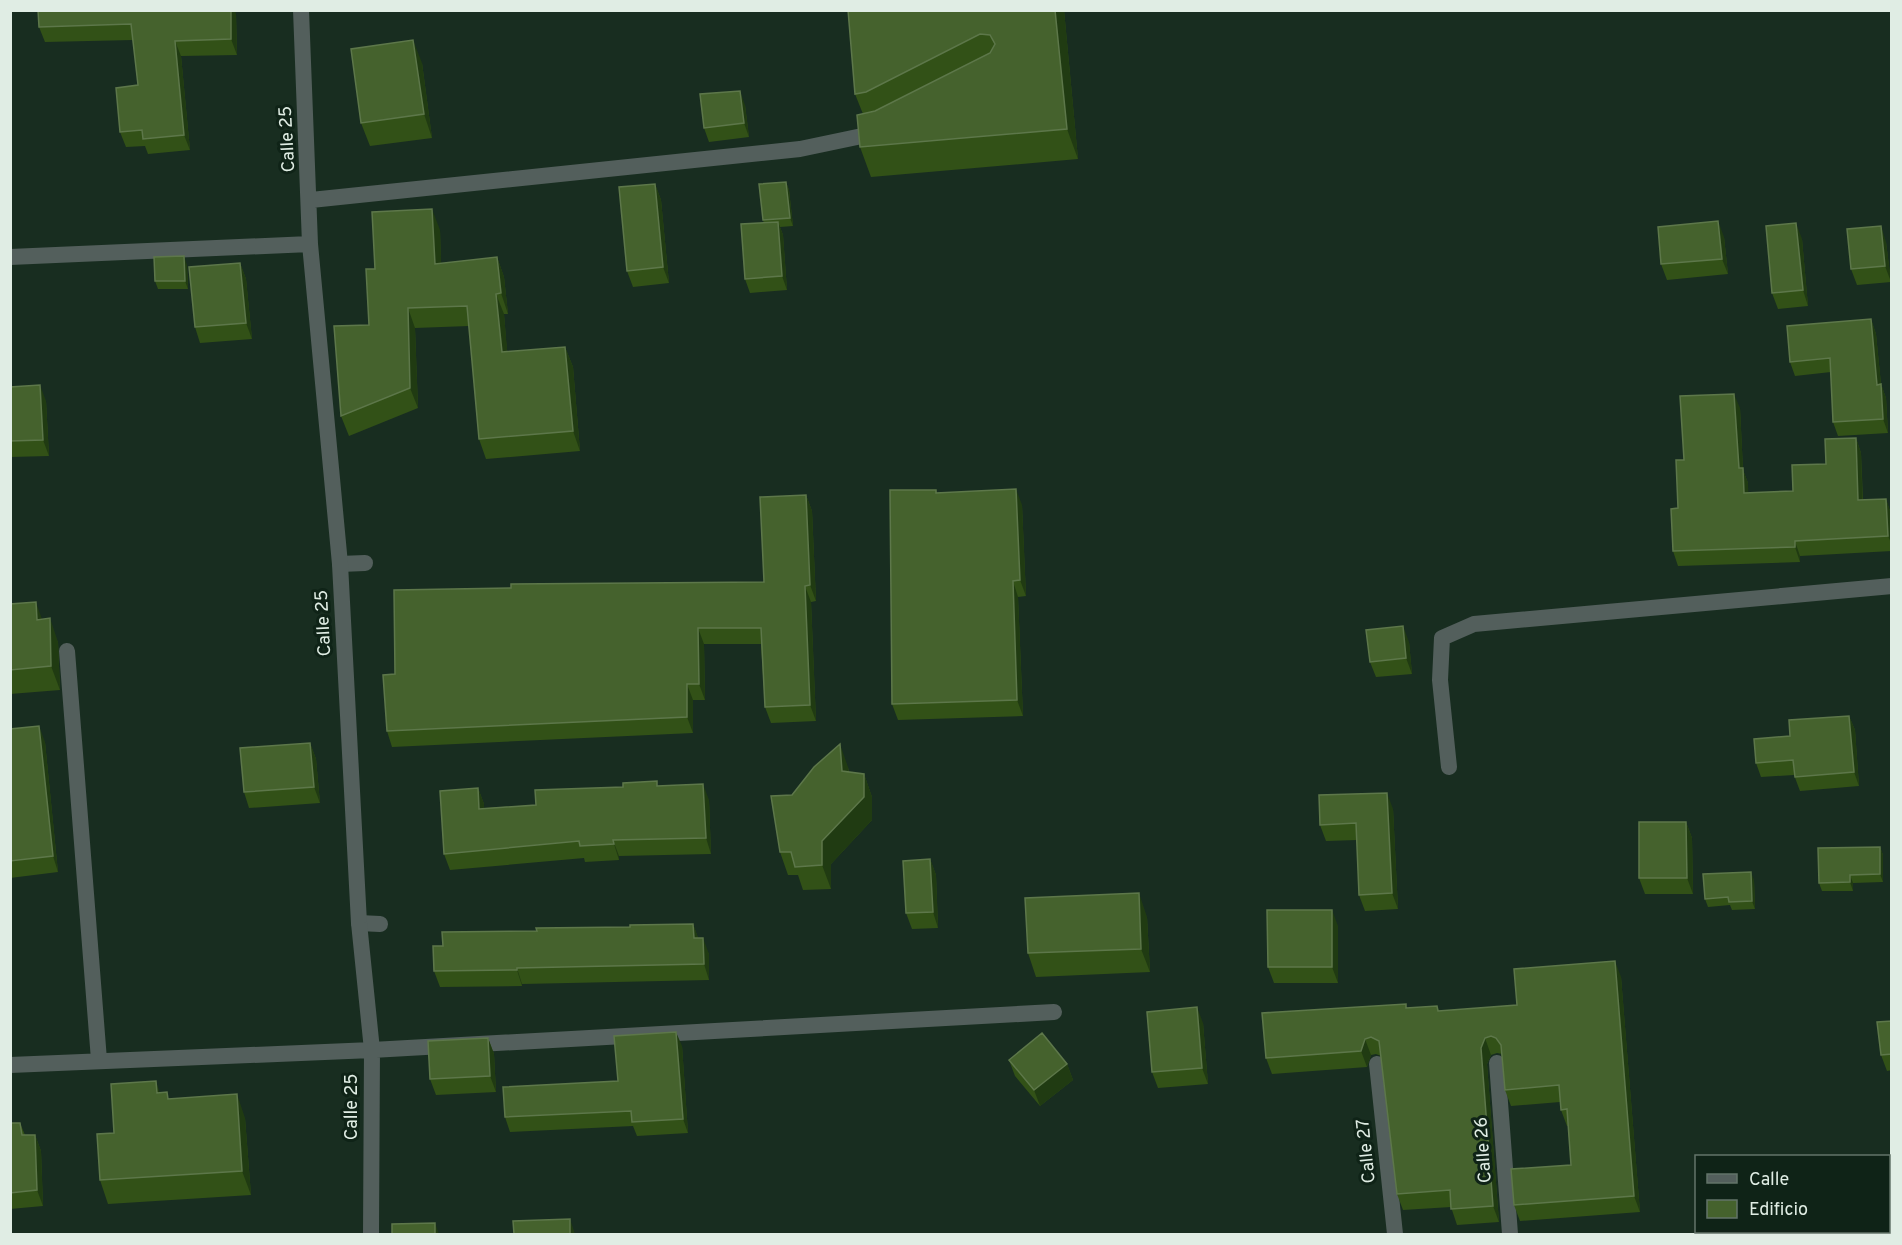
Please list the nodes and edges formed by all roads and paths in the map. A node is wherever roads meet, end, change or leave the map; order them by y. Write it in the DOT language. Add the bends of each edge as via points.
graph roads {
  1 [pos="302,10"];
  2 [pos="891,127"];
  3 [pos="311,200"];
  4 [pos="310,244"];
  5 [pos="10,257"];
  6 [pos="365,563"];
  7 [pos="340,564"];
  8 [pos="1892,586"];
  9 [pos="67,651"];
  10 [pos="1449,767"];
  11 [pos="358,923"];
  12 [pos="380,924"];
  13 [pos="1054,1012"];
  14 [pos="372,1050"];
  15 [pos="99,1060"];
  16 [pos="1497,1063"];
  17 [pos="1377,1064"];
  18 [pos="10,1065"];
  19 [pos="371,1234"];
  20 [pos="1395,1234"];
  21 [pos="1510,1234"];
  1 -- 3 [label="street, Calle 25"];
  2 -- 3 [label="street" via="800,149"];
  3 -- 4 [label="street, Calle 25"];
  4 -- 5 [label="street"];
  4 -- 7 [label="street, Calle 25"];
  6 -- 7 [label="street"];
  7 -- 11 [label="street, Calle 25"];
  8 -- 10 [label="street" via="1474,624 1442,638 1440,680"];
  9 -- 15 [label="street"];
  11 -- 12 [label="street"];
  11 -- 14 [label="street, Calle 25"];
  13 -- 14 [label="street"];
  14 -- 15 [label="street"];
  14 -- 19 [label="street, Calle 25"];
  15 -- 18 [label="street"];
  16 -- 21 [label="street, Calle 26"];
  17 -- 20 [label="street, Calle 27"];
}
